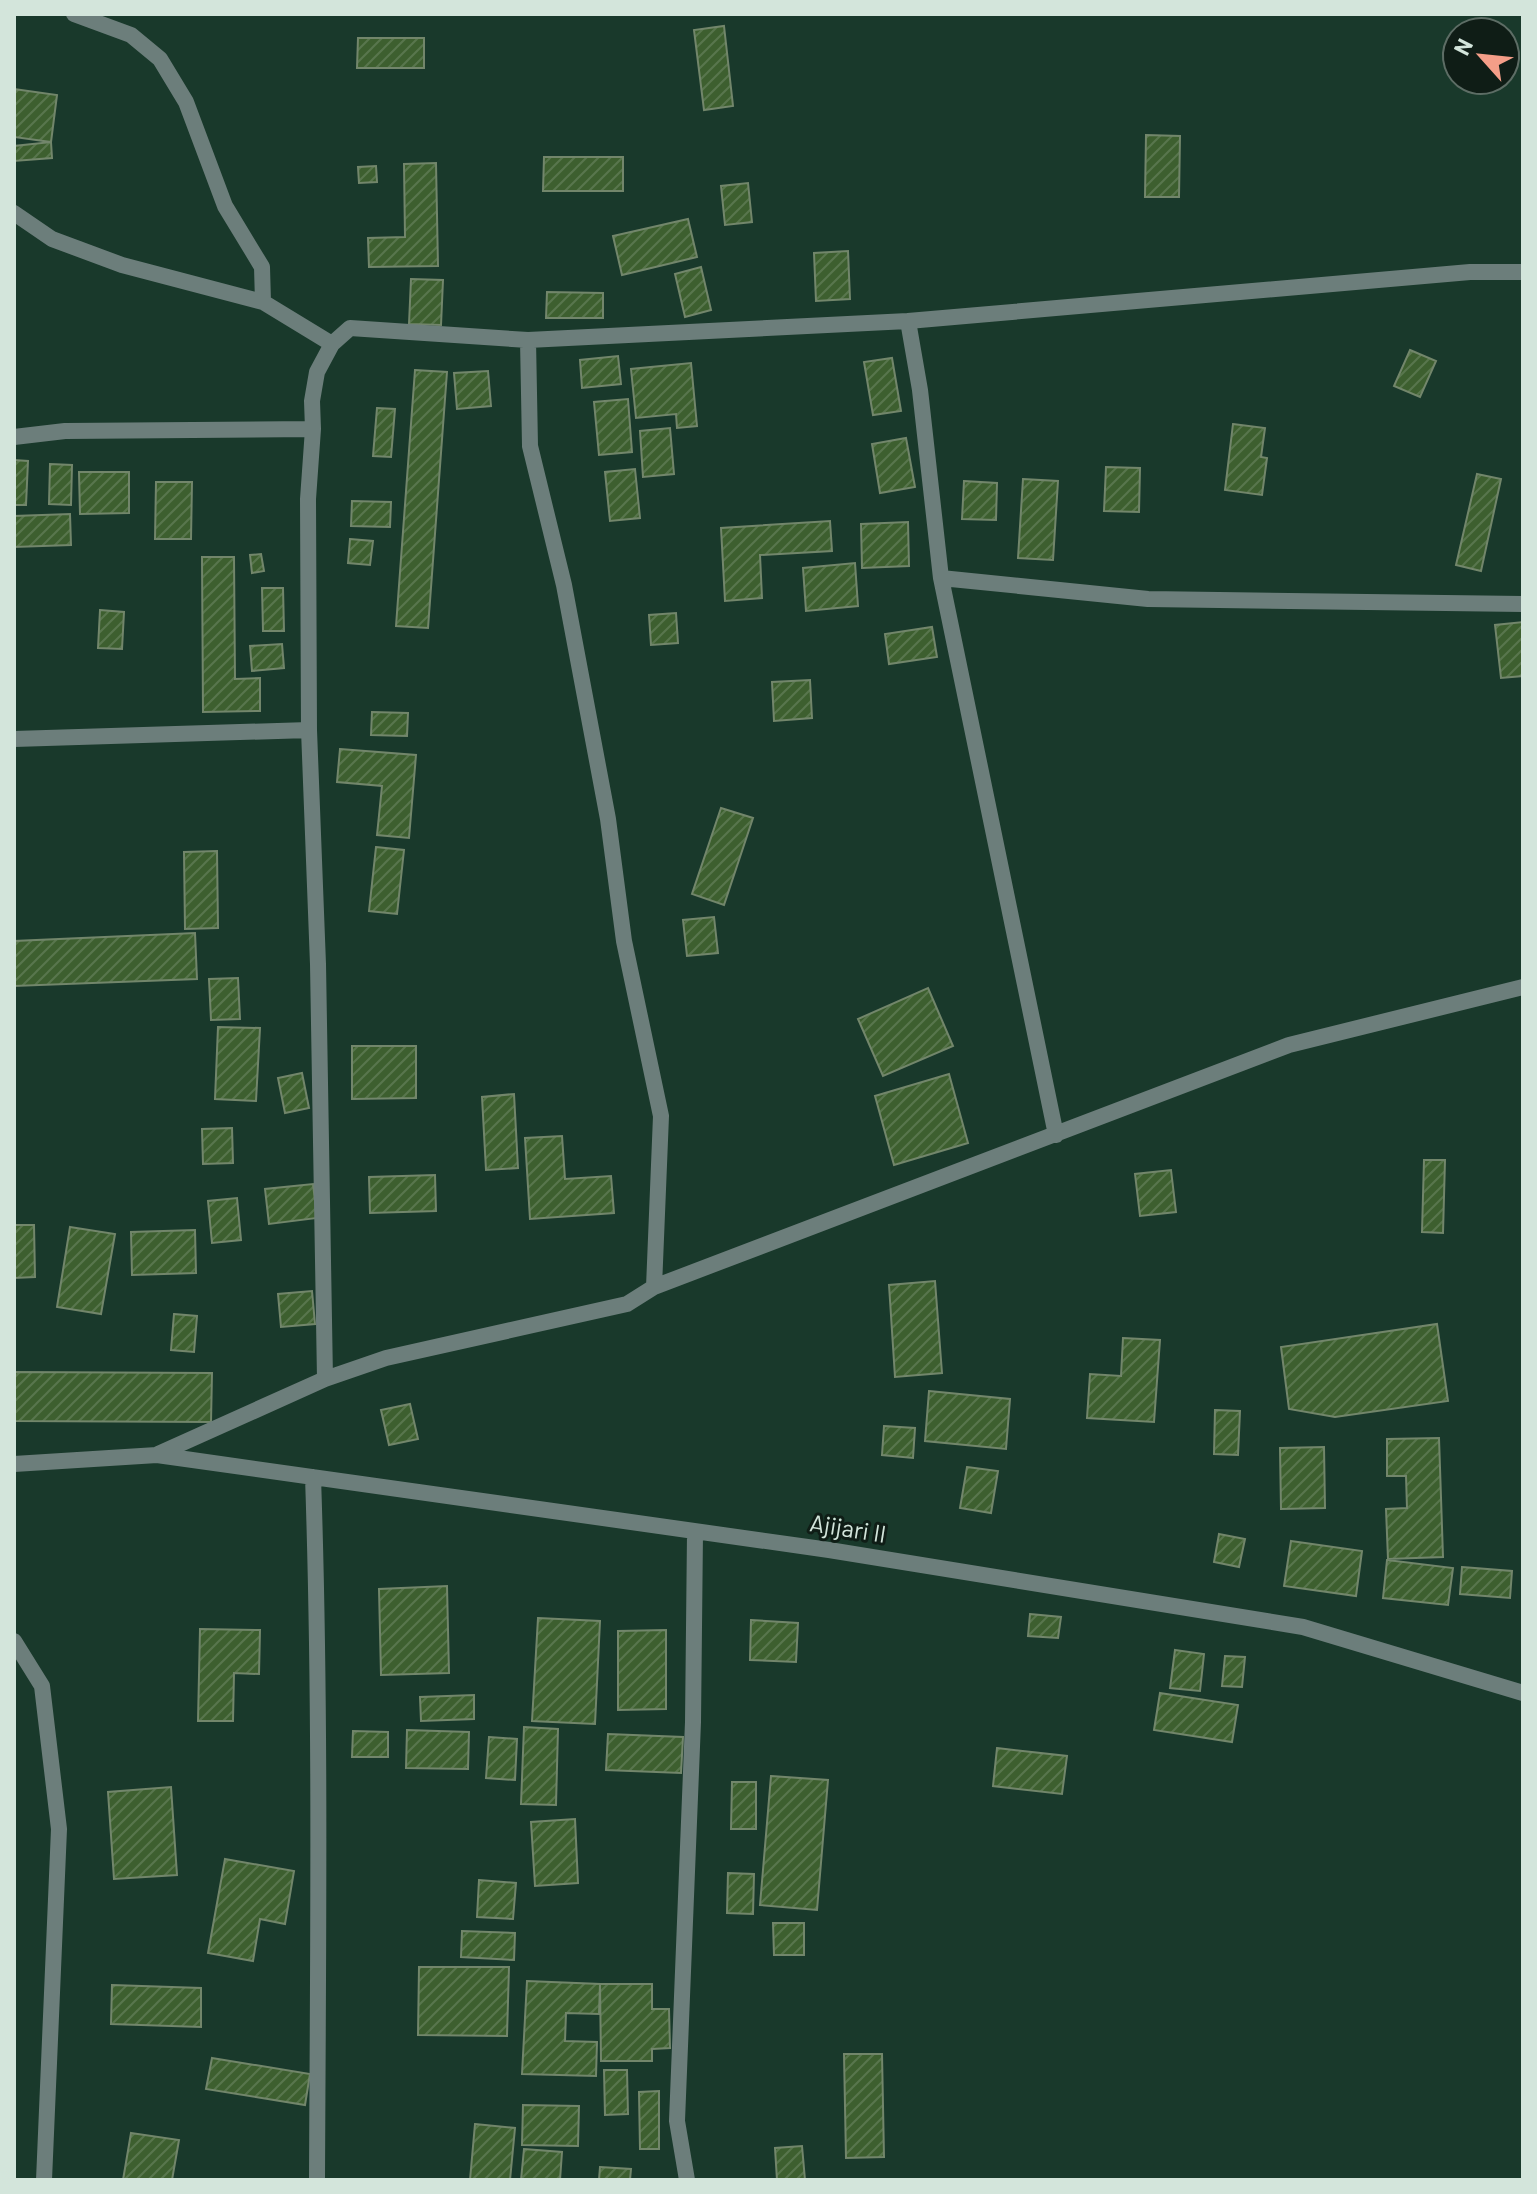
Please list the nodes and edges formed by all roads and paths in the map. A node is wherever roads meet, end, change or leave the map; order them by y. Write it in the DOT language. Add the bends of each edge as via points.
graph roads {
  1 [pos="74,14"];
  2 [pos="14,213"];
  3 [pos="1523,272"];
  4 [pos="263,302"];
  5 [pos="908,321"];
  6 [pos="528,340"];
  7 [pos="332,344"];
  8 [pos="313,429"];
  9 [pos="14,437"];
  10 [pos="941,578"];
  11 [pos="1523,604"];
  12 [pos="309,730"];
  13 [pos="14,739"];
  14 [pos="1523,987"];
  15 [pos="1056,1135"];
  16 [pos="654,1287"];
  17 [pos="325,1379"];
  18 [pos="157,1455"];
  19 [pos="14,1464"];
  20 [pos="313,1477"];
  21 [pos="695,1533"];
  22 [pos="14,1641"];
  23 [pos="1523,1693"];
  24 [pos="44,2180"];
  25 [pos="317,2180"];
  26 [pos="687,2180"];
  1 -- 4 [label="street" via="131,35 160,59 186,102 225,206 262,267"];
  2 -- 4 [label="street" via="52,239 122,265"];
  3 -- 5 [label="street" via="1470,272"];
  4 -- 7 [label="street"];
  5 -- 6 [label="street"];
  5 -- 10 [label="street"];
  6 -- 7 [label="street" via="350,328"];
  6 -- 16 [label="street" via="530,446 564,585 608,819 624,941 661,1116"];
  7 -- 8 [label="street" via="317,372"];
  8 -- 9 [label="street" via="65,431"];
  8 -- 12 [label="street" via="308,499"];
  10 -- 11 [label="street" via="1148,599"];
  10 -- 15 [label="street"];
  12 -- 13 [label="street"];
  12 -- 17 [label="street"];
  14 -- 15 [label="street" via="1289,1045"];
  15 -- 16 [label="street"];
  16 -- 17 [label="street" via="627,1304 386,1358"];
  17 -- 18 [label="street"];
  18 -- 19 [label="street"];
  18 -- 20 [label="street, Ajijari II"];
  20 -- 21 [label="street, Ajijari II"];
  20 -- 25 [label="street"];
  21 -- 23 [label="street, Ajijari II" via="1303,1627"];
  21 -- 26 [label="street" via="677,2121"];
  22 -- 24 [label="street" via="42,1686 59,1829"];
}
